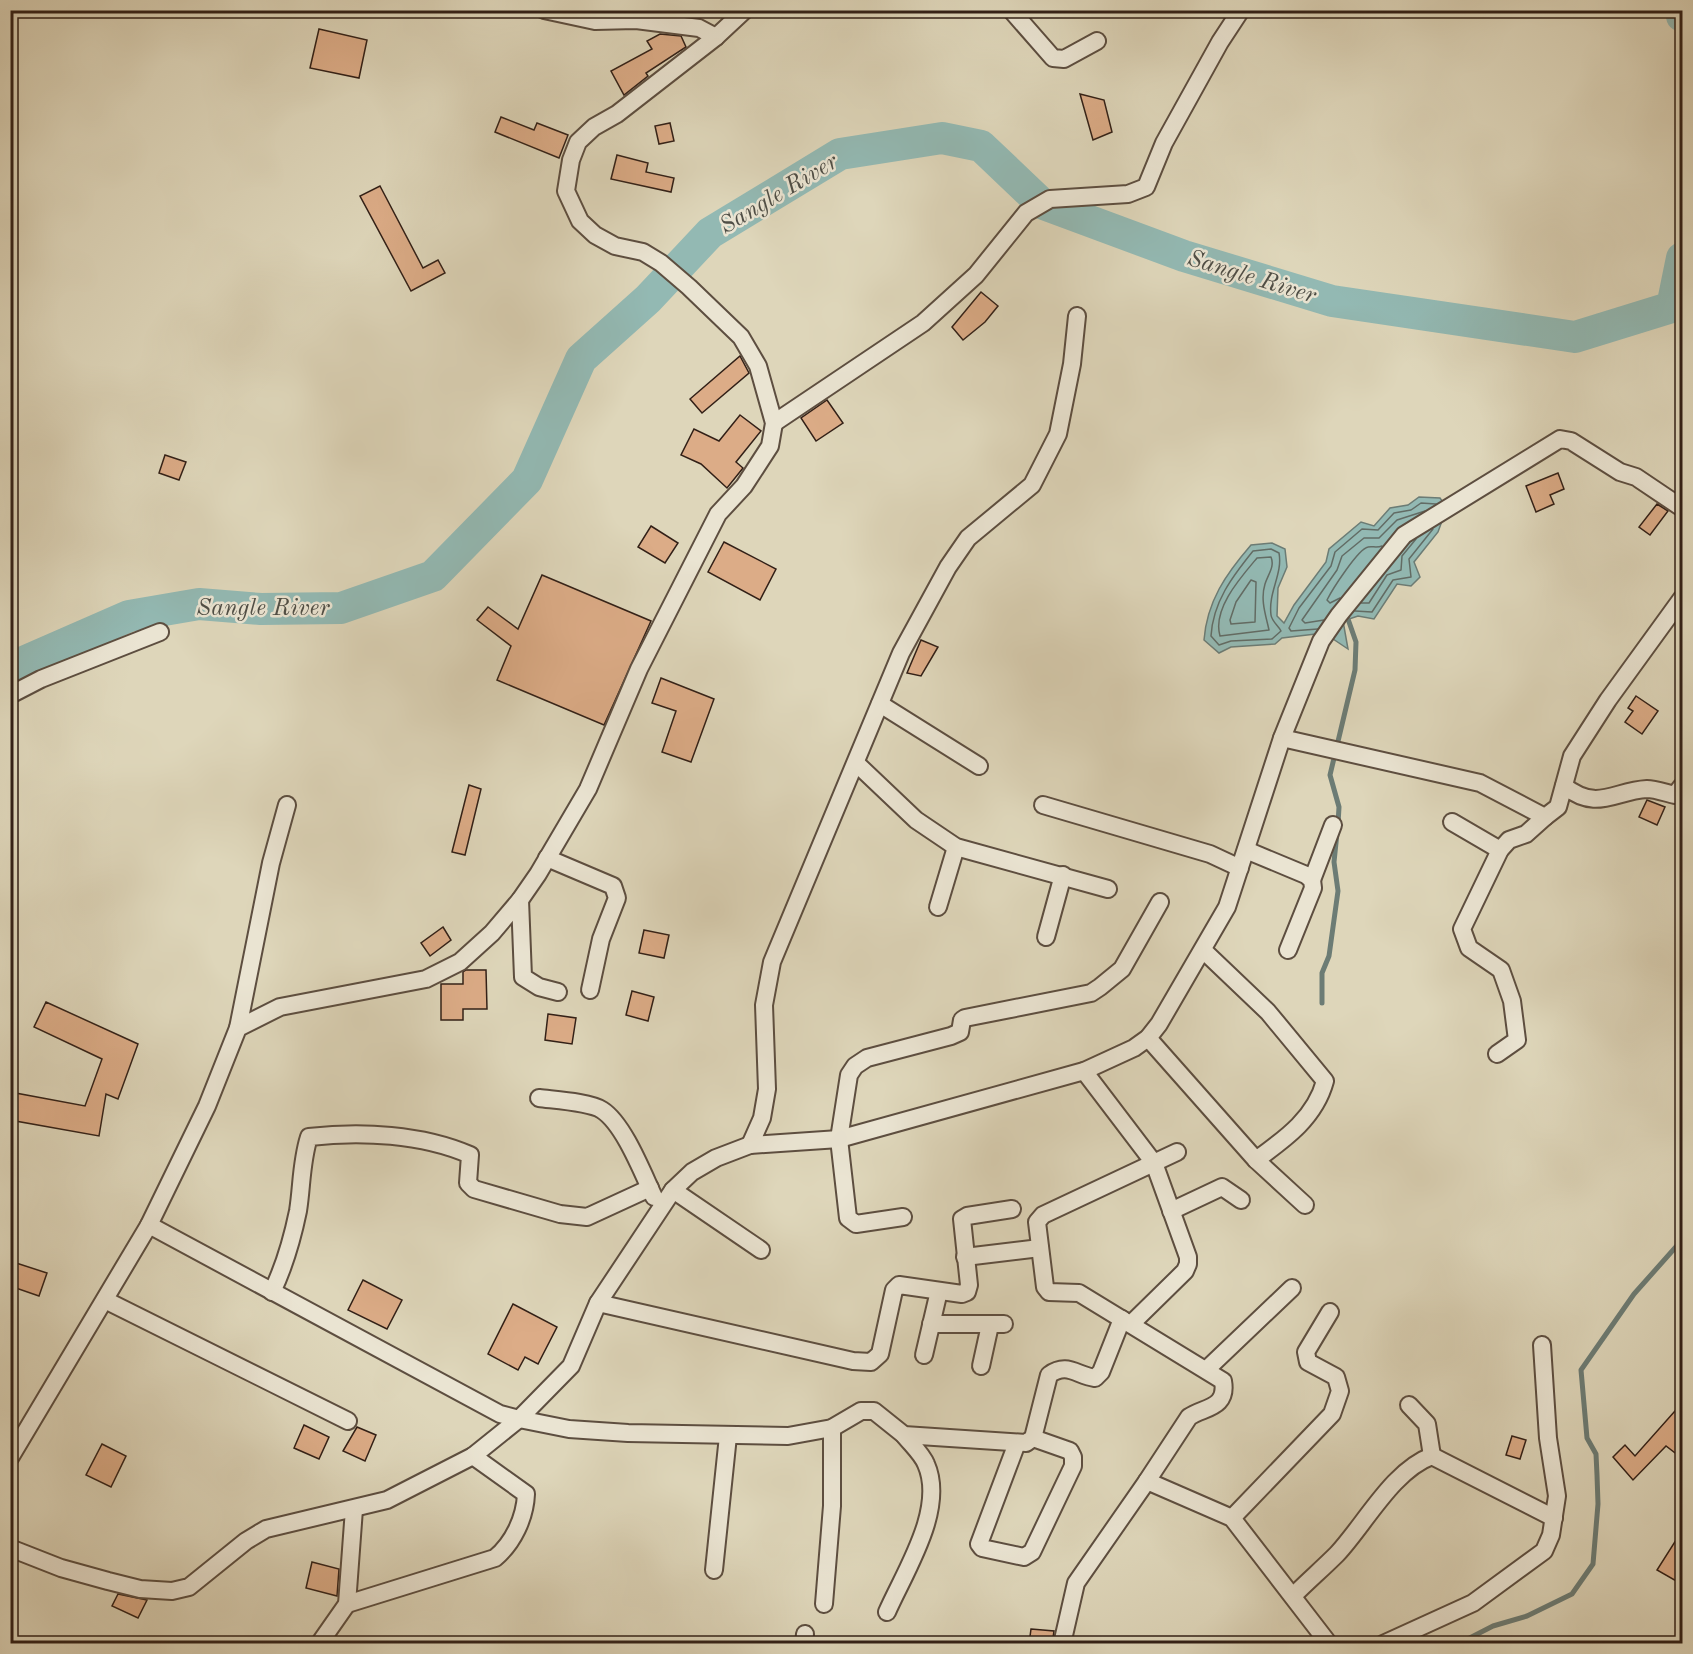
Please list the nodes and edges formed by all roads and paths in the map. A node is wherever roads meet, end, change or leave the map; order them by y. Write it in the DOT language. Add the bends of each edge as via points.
graph roads {
  1 [pos="544,10"];
  2 [pos="745,10"];
  3 [pos="1011,10"];
  4 [pos="1241,10"];
  5 [pos="716,38"];
  6 [pos="1097,41"];
  7 [pos="1077,316"];
  8 [pos="774,423"];
  9 [pos="1683,508"];
  10 [pos="1682,600"];
  11 [pos="160,632"];
  12 [pos="10,695"];
  13 [pos="879,704"];
  14 [pos="1282,738"];
  15 [pos="857,764"];
  16 [pos="979,766"];
  17 [pos="1564,786"];
  18 [pos="1683,786"];
  19 [pos="287,805"];
  20 [pos="1043,805"];
  21 [pos="1545,817"];
  22 [pos="1452,822"];
  23 [pos="1333,825"];
  24 [pos="956,847"];
  25 [pos="1246,850"];
  26 [pos="1500,850"];
  27 [pos="547,858"];
  28 [pos="1240,868"];
  29 [pos="1063,875"];
  30 [pos="1312,880"];
  31 [pos="1108,890"];
  32 [pos="520,900"];
  33 [pos="1160,902"];
  34 [pos="938,907"];
  35 [pos="1046,937"];
  36 [pos="1203,950"];
  37 [pos="1288,950"];
  38 [pos="590,990"];
  39 [pos="558,992"];
  40 [pos="238,1028"];
  41 [pos="1148,1038"];
  42 [pos="1497,1054"];
  43 [pos="1084,1071"];
  44 [pos="538,1098"];
  45 [pos="839,1139"];
  46 [pos="750,1145"];
  47 [pos="1177,1152"];
  48 [pos="1256,1160"];
  49 [pos="1154,1163"];
  50 [pos="650,1188"];
  51 [pos="673,1190"];
  52 [pos="1241,1200"];
  53 [pos="1305,1205"];
  54 [pos="1012,1209"];
  55 [pos="660,1211"];
  56 [pos="1172,1211"];
  57 [pos="903,1217"];
  58 [pos="149,1225"];
  59 [pos="1040,1248"];
  60 [pos="761,1250"];
  61 [pos="965,1257"];
  62 [pos="1292,1288"];
  63 [pos="939,1291"];
  64 [pos="272,1292"];
  65 [pos="105,1300"];
  66 [pos="598,1303"];
  67 [pos="1330,1312"];
  68 [pos="1127,1322"];
  69 [pos="931,1324"];
  70 [pos="1542,1345"];
  71 [pos="924,1355"];
  72 [pos="981,1366"];
  73 [pos="1207,1369"];
  74 [pos="1409,1405"];
  75 [pos="519,1419"];
  76 [pos="348,1421"];
  77 [pos="832,1428"];
  78 [pos="904,1435"];
  79 [pos="728,1436"];
  80 [pos="1025,1440"];
  81 [pos="473,1456"];
  82 [pos="1432,1456"];
  83 [pos="10,1458"];
  84 [pos="1147,1481"];
  85 [pos="354,1509"];
  86 [pos="1232,1518"];
  87 [pos="1554,1518"];
  88 [pos="10,1548"];
  89 [pos="714,1570"];
  90 [pos="1294,1595"];
  91 [pos="347,1604"];
  92 [pos="824,1604"];
  93 [pos="887,1612"];
  94 [pos="319,1644"];
  95 [pos="1062,1644"];
  96 [pos="1329,1644"];
  97 [pos="1383,1644"];
  1 -- 5 [label="street" via="595,21 636,20 699,28"];
  2 -- 5 [label="street"];
  3 -- 6 [label="street" via="1053,58 1064,59"];
  4 -- 8 [label="street" via="1164,143 1146,187 1128,194 1050,199 1026,213 975,275 923,323"];
  5 -- 8 [label="street" via="578,142 566,191 580,221 595,236 615,246 643,252 661,263 741,337 758,366"];
  7 -- 13 [label="street" via="1058,434 1032,485 968,538 901,653"];
  8 -- 27 [label="street" via="770,446 744,486 718,513 639,669 588,789"];
  9 -- 14 [label="street" via="1636,477 1620,472 1571,441 1560,439 1404,535 1321,641"];
  10 -- 17 [label="street" via="1572,756"];
  11 -- 12 [label="street"];
  13 -- 15 [label="street"];
  13 -- 16 [label="street"];
  14 -- 21 [label="street" via="1480,783"];
  14 -- 25 [label="street"];
  15 -- 24 [label="street" via="916,820"];
  15 -- 46 [label="street" via="772,962 764,1005 767,1089 762,1118"];
  17 -- 18 [label="street" via="1576,795 1595,800 1648,789 1675,795"];
  17 -- 21 [label="street" via="1558,807"];
  19 -- 40 [label="street" via="268,873"];
  20 -- 28 [label="street" via="1210,854"];
  21 -- 26 [label="street"];
  22 -- 26 [label="street"];
  23 -- 30 [label="street"];
  24 -- 29 [label="street"];
  24 -- 34 [label="street"];
  25 -- 28 [label="street"];
  25 -- 30 [label="street"];
  26 -- 42 [label="street" via="1462,929 1469,948 1501,970 1512,1001 1517,1040"];
  27 -- 32 [label="street"];
  27 -- 38 [label="street" via="613,886 617,898 601,939"];
  28 -- 36 [label="street" via="1227,907"];
  29 -- 31 [label="street"];
  29 -- 35 [label="street"];
  30 -- 37 [label="street" via="1313,888"];
  32 -- 39 [label="street" via="523,977"];
  32 -- 40 [label="street" via="460,962 426,979 280,1007"];
  33 -- 45 [label="street" via="1122,969 1091,993 965,1018 960,1032 951,1036 867,1058 855,1066 849,1075"];
  36 -- 41 [label="street"];
  36 -- 48 [label="street" via="1268,1012 1325,1081 1296,1131"];
  40 -- 58 [label="street" via="207,1106"];
  41 -- 43 [label="street"];
  41 -- 48 [label="street"];
  43 -- 45 [label="street"];
  43 -- 49 [label="street"];
  44 -- 50 [label="street" via="602,1110 625,1139"];
  45 -- 46 [label="street"];
  45 -- 57 [label="street" via="848,1218 855,1224"];
  46 -- 51 [label="street" via="692,1172"];
  47 -- 49 [label="street"];
  48 -- 53 [label="street"];
  49 -- 56 [label="street"];
  49 -- 59 [label="street" via="1043,1215 1037,1222"];
  50 -- 55 [label="street"];
  50 -- 64 [label="street" via="587,1217 560,1214 474,1189 468,1183 470,1155 460,1151 362,1134 309,1137 287,1261"];
  51 -- 55 [label="street"];
  51 -- 60 [label="street"];
  52 -- 56 [label="street" via="1222,1187"];
  54 -- 61 [label="street" via="962,1219"];
  55 -- 66 [label="street"];
  56 -- 68 [label="street" via="1188,1264 1185,1271"];
  58 -- 64 [label="street"];
  58 -- 65 [label="street"];
  59 -- 61 [label="street"];
  59 -- 68 [label="street" via="1049,1292 1079,1293"];
  61 -- 63 [label="street" via="967,1292"];
  62 -- 73 [label="street"];
  63 -- 66 [label="street" via="899,1285 894,1290 880,1354 871,1362"];
  63 -- 69 [label="street"];
  64 -- 75 [label="street" via="500,1414"];
  65 -- 76 [label="street"];
  65 -- 83 [label="street"];
  66 -- 75 [label="street" via="571,1366"];
  67 -- 86 [label="street" via="1306,1352 1308,1362 1336,1377 1340,1391 1332,1414"];
  68 -- 73 [label="street"];
  68 -- 80 [label="street" via="1095,1378 1068,1368 1059,1368 1049,1375"];
  69 -- 71 [label="street"];
  69 -- 72 [label="street" via="997,1324"];
  70 -- 87 [label="street" via="1548,1438 1557,1496"];
  73 -- 84 [label="street" via="1223,1381 1223,1393 1215,1406 1189,1417"];
  74 -- 82 [label="street" via="1427,1424"];
  75 -- 79 [label="street" via="569,1430"];
  75 -- 81 [label="street"];
  77 -- 78 [label="street" via="861,1411 874,1411"];
  77 -- 79 [label="street" via="788,1436"];
  77 -- 92 [label="street" via="832,1506"];
  78 -- 80 [label="street"];
  78 -- 93 [label="street" via="926,1463 930,1517"];
  79 -- 89 [label="street"];
  80 -- 80 [label="street" via="1070,1451 1073,1466 1032,1552 1024,1557 982,1548 980,1544"];
  81 -- 85 [label="street" via="387,1500"];
  81 -- 91 [label="street" via="526,1494 509,1546 495,1558"];
  82 -- 87 [label="street"];
  82 -- 90 [label="street" via="1418,1461 1401,1477 1338,1553"];
  84 -- 86 [label="street"];
  84 -- 95 [label="street" via="1076,1583"];
  85 -- 88 [label="street" via="267,1529 189,1587 172,1591 108,1581"];
  85 -- 91 [label="street"];
  86 -- 90 [label="street"];
  87 -- 97 [label="street" via="1544,1551 1517,1573 1473,1603"];
  90 -- 96 [label="street"];
  91 -- 94 [label="street"];
}
